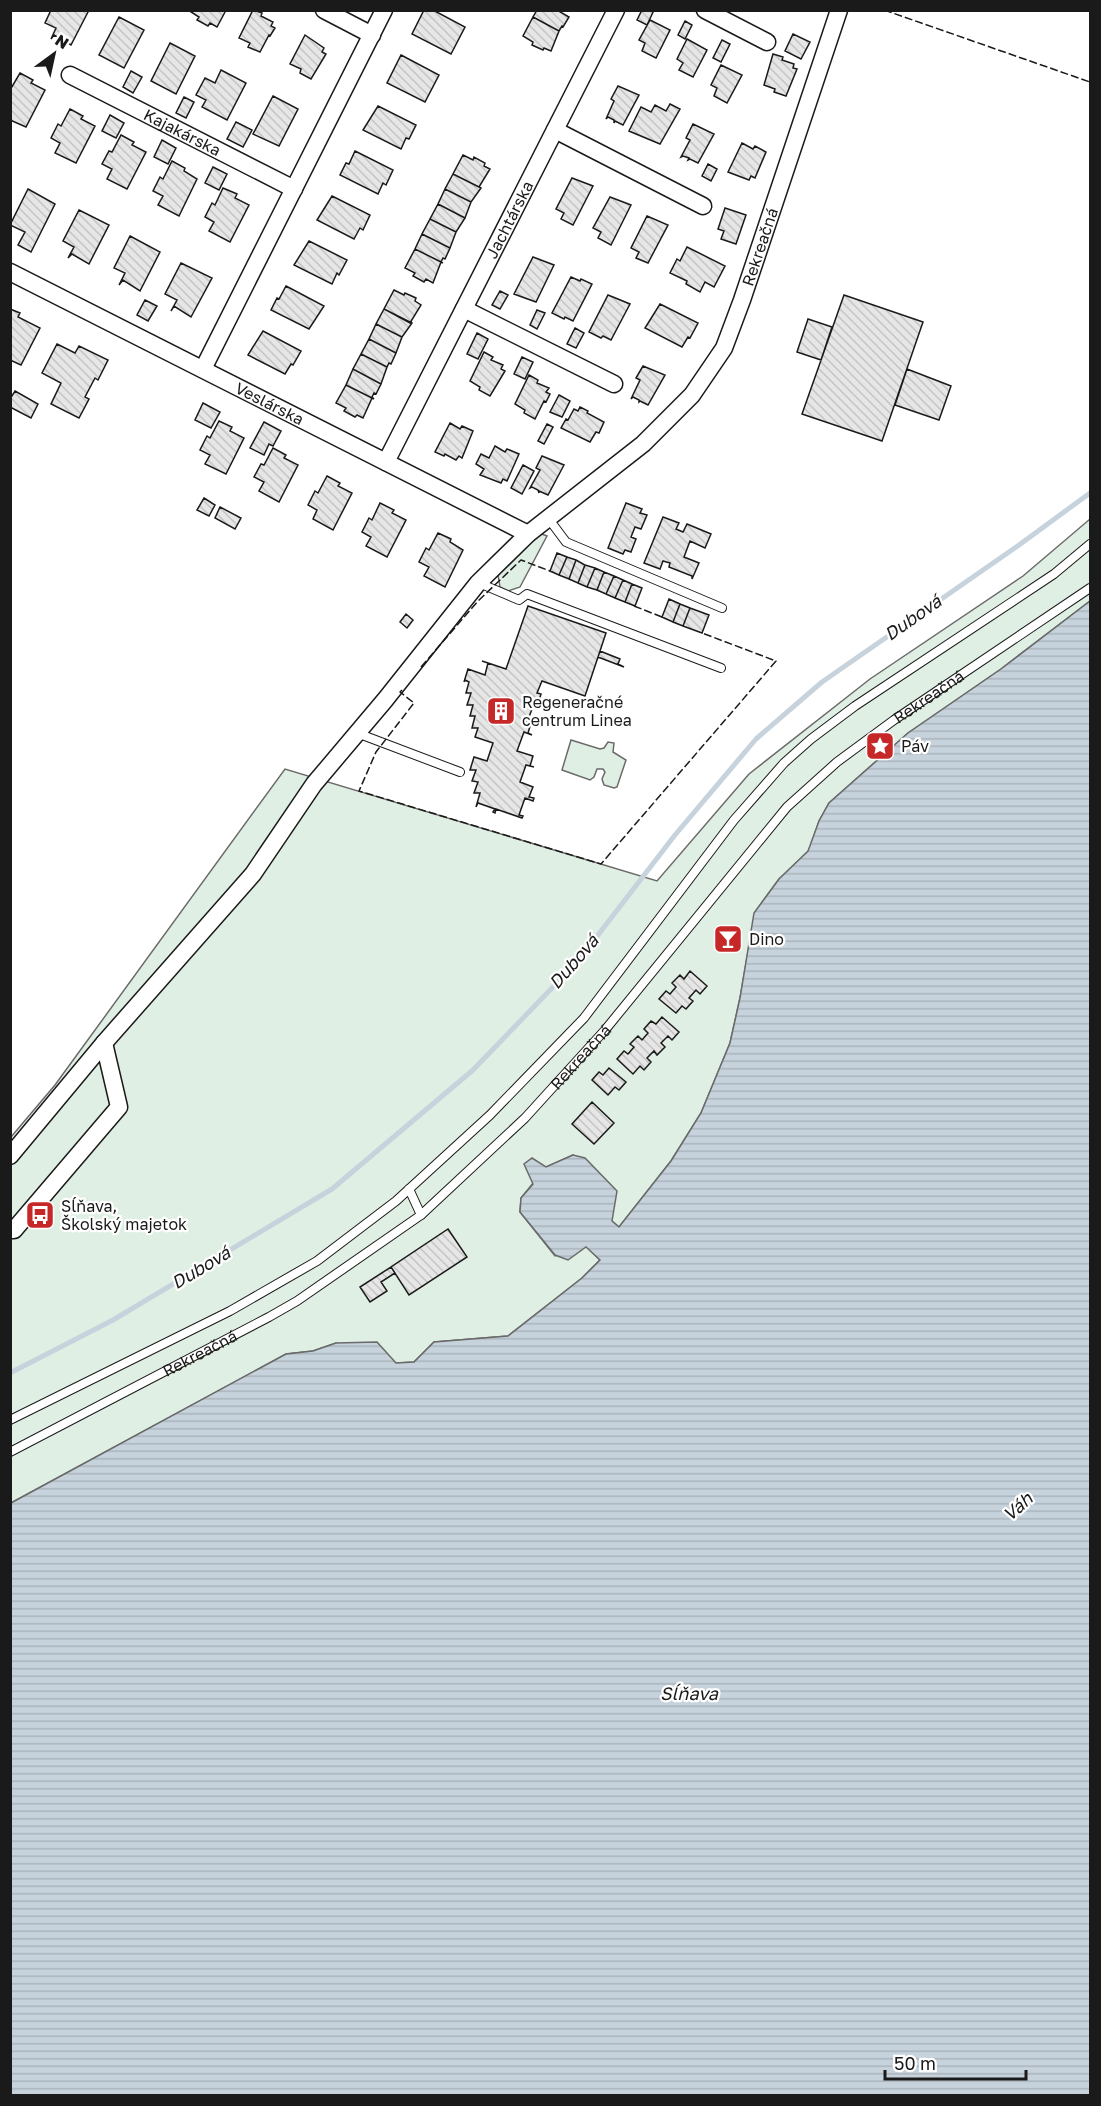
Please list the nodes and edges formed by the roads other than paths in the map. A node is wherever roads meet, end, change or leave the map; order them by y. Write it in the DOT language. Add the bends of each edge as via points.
graph roads {
  1 [pos="324,10"];
  2 [pos="384,10"];
  3 [pos="615,10"];
  4 [pos="705,10"];
  5 [pos="839,10"];
  6 [pos="372,35"];
  7 [pos="767,42"];
  8 [pos="70,75"];
  9 [pos="555,130"];
  10 [pos="294,189"];
  11 [pos="703,206"];
  12 [pos="10,272"];
  13 [pos="464,309"];
  14 [pos="203,369"];
  15 [pos="614,384"];
  16 [pos="386,462"];
  17 [pos="548,518"];
  18 [pos="528,534"];
  19 [pos="1090,544"];
  20 [pos="478,583"];
  21 [pos="1090,588"];
  22 [pos="722,608"];
  23 [pos="721,668"];
  24 [pos="357,733"];
  25 [pos="460,772"];
  26 [pos="104,1043"];
  27 [pos="10,1156"];
  28 [pos="409,1190"];
  29 [pos="421,1215"];
  30 [pos="10,1230"];
  31 [pos="10,1420"];
  32 [pos="10,1452"];
  1 -- 6 [label="street"];
  2 -- 6 [label="street"];
  3 -- 9 [label="street, Jachtárska"];
  4 -- 7 [label="street"];
  5 -- 17 [label="street, Rekreačná" via="724,348 692,395 644,444"];
  6 -- 10 [label="street"];
  8 -- 10 [label="street, Kajakárska"];
  9 -- 11 [label="street"];
  9 -- 13 [label="street, Jachtárska"];
  10 -- 14 [label="street"];
  12 -- 14 [label="street, Veslárska"];
  13 -- 15 [label="street"];
  13 -- 16 [label="street, Jachtárska"];
  14 -- 16 [label="street, Veslárska"];
  16 -- 18 [label="street, Veslárska"];
  17 -- 18 [label="street, Rekreačná"];
  17 -- 22 [label="lane" via="566,542"];
  18 -- 20 [label="street, Rekreačná"];
  19 -- 28 [label="lane" via="1054,574 855,706 784,763 734,820 584,1018 490,1115"];
  20 -- 23 [label="lane" via="519,600 527,594"];
  20 -- 24 [label="street, Rekreačná"];
  21 -- 29 [label="lane, Rekreačná" via="894,720 837,762 787,807 597,1038 525,1118"];
  24 -- 25 [label="lane"];
  24 -- 26 [label="street, Rekreačná" via="314,784 253,874"];
  26 -- 27 [label="street, Rekreačná"];
  26 -- 30 [label="street" via="119,1107"];
  28 -- 29 [label="lane"];
  28 -- 31 [label="lane" via="317,1261 240,1306"];
  29 -- 32 [label="lane, Rekreačná" via="297,1301"];
}
